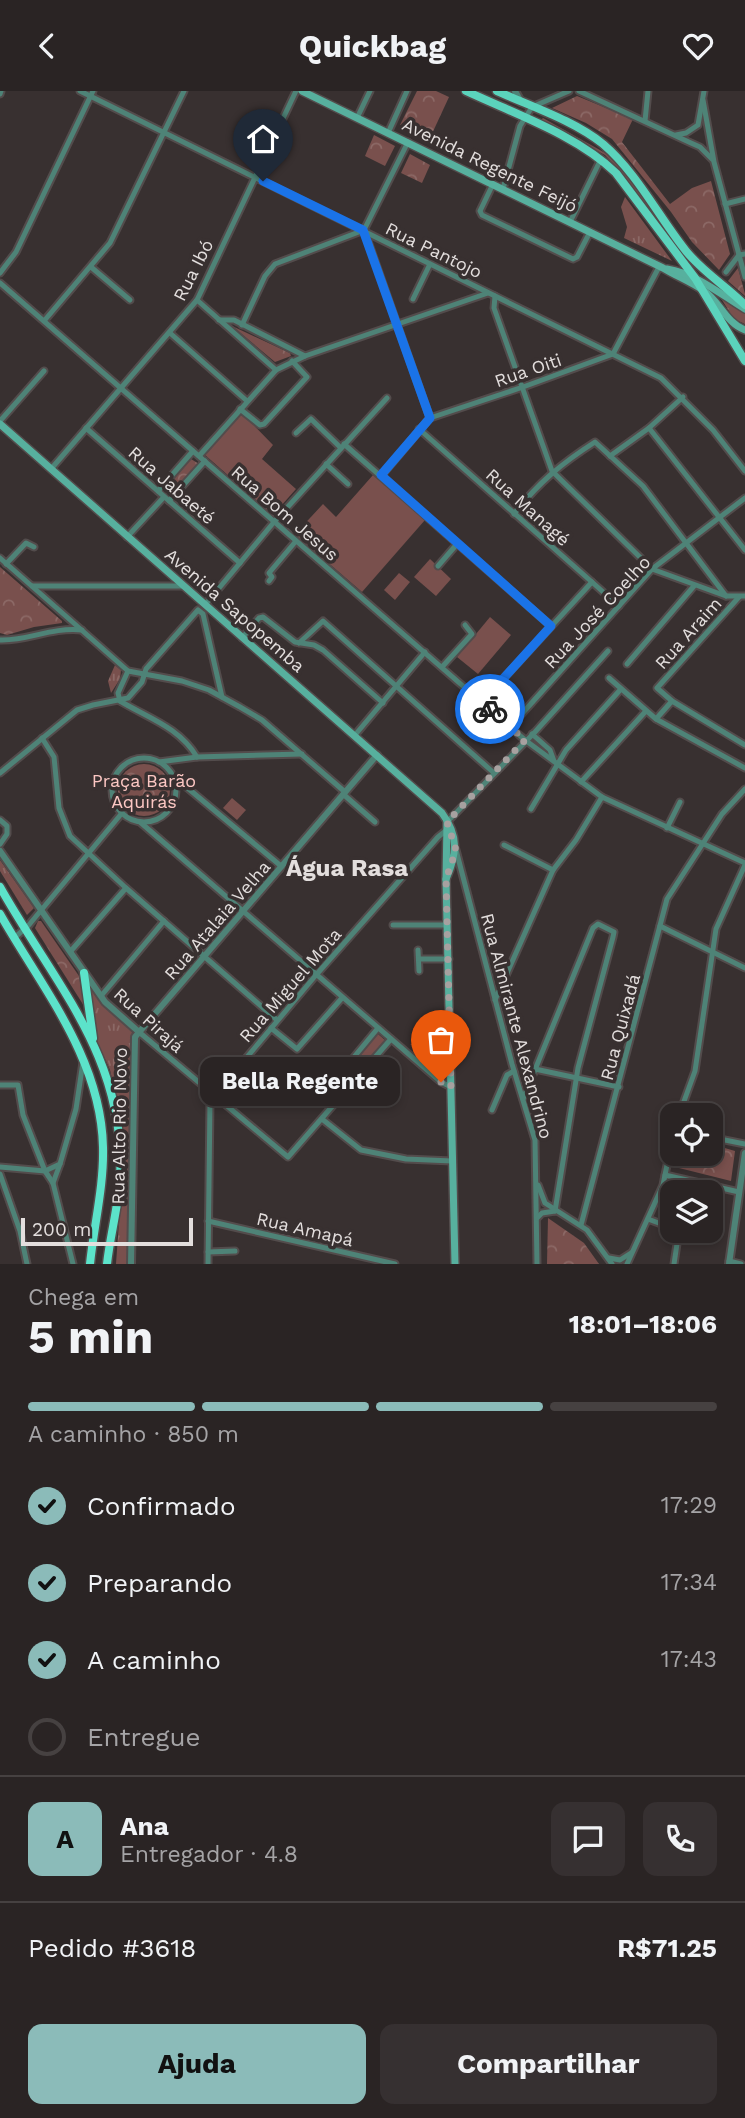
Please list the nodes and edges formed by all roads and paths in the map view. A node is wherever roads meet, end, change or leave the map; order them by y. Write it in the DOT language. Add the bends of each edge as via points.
graph roads {
  1 [pos="80,91"];
  2 [pos="184,91"];
  3 [pos="296,91"];
  4 [pos="302,91"];
  5 [pos="370,91"];
  6 [pos="407,91"];
  7 [pos="466,91"];
  8 [pos="497,91"];
  9 [pos="515,91"];
  10 [pos="569,91"];
  11 [pos="579,91"];
  12 [pos="648,91"];
  13 [pos="704,91"];
  14 [pos="92,94"];
  15 [pos="703,100"];
  16 [pos="521,102"];
  17 [pos="532,107"];
  18 [pos="357,118"];
  19 [pos="525,119"];
  20 [pos="645,121"];
  21 [pos="164,132"];
  22 [pos="387,133"];
  23 [pos="675,135"];
  24 [pos="408,142"];
  25 [pos="601,159"];
  26 [pos="714,162"];
  27 [pos="254,177"];
  28 [pos="493,184"];
  29 [pos="503,189"];
  30 [pos="745,198"];
  31 [pos="725,204"];
  32 [pos="570,222"];
  33 [pos="363,230"];
  34 [pos="590,232"];
  35 [pos="742,255"];
  36 [pos="430,264"];
  37 [pos="91,267"];
  38 [pos="661,267"];
  39 [pos="726,272"];
  40 [pos="0,273"];
  41 [pos="745,277"];
  42 [pos="695,278"];
  43 [pos="0,283"];
  44 [pos="702,289"];
  45 [pos="492,294"];
  46 [pos="413,299"];
  47 [pos="130,300"];
  48 [pos="197,300"];
  49 [pos="745,307"];
  50 [pos="219,320"];
  51 [pos="44,321"];
  52 [pos="242,325"];
  53 [pos="396,325"];
  54 [pos="745,330"];
  55 [pos="170,334"];
  56 [pos="613,354"];
  57 [pos="305,356"];
  58 [pos="745,361"];
  59 [pos="292,362"];
  60 [pos="276,370"];
  61 [pos="44,371"];
  62 [pos="523,387"];
  63 [pos="121,388"];
  64 [pos="683,397"];
  65 [pos="387,398"];
  66 [pos="247,401"];
  67 [pos="240,409"];
  68 [pos="430,418"];
  69 [pos="0,423"];
  70 [pos="86,428"];
  71 [pos="649,428"];
  72 [pos="419,429"];
  73 [pos="296,433"];
  74 [pos="342,446"];
  75 [pos="196,453"];
  76 [pos="610,456"];
  77 [pos="205,461"];
  78 [pos="326,464"];
  79 [pos="51,469"];
  80 [pos="552,471"];
  81 [pos="745,471"];
  82 [pos="381,475"];
  83 [pos="348,484"];
  84 [pos="158,491"];
  85 [pos="745,498"];
  86 [pos="166,499"];
  87 [pos="514,514"];
  88 [pos="720,518"];
  89 [pos="274,522"];
  90 [pos="127,537"];
  91 [pos="296,541"];
  92 [pos="686,542"];
  93 [pos="457,544"];
  94 [pos="33,547"];
  95 [pos="745,550"];
  96 [pos="0,558"];
  97 [pos="240,563"];
  98 [pos="6,564"];
  99 [pos="438,566"];
  100 [pos="652,569"];
  101 [pos="269,581"];
  102 [pos="592,582"];
  103 [pos="32,586"];
  104 [pos="183,586"];
  105 [pos="694,586"];
  106 [pos="726,596"];
  107 [pos="742,597"];
  108 [pos="205,605"];
  109 [pos="619,606"];
  110 [pos="216,614"];
  111 [pos="204,619"];
  112 [pos="465,625"];
  113 [pos="551,626"];
  114 [pos="82,630"];
  115 [pos="242,638"];
  116 [pos="0,640"];
  117 [pos="299,643"];
  118 [pos="608,651"];
  119 [pos="425,652"];
  120 [pos="627,664"];
  121 [pos="442,667"];
  122 [pos="128,671"];
  123 [pos="143,675"];
  124 [pos="608,678"];
  125 [pos="397,685"];
  126 [pos="621,689"];
  127 [pos="222,697"];
  128 [pos="120,701"];
  129 [pos="672,701"];
  130 [pos="482,702"];
  131 [pos="383,703"];
  132 [pos="646,711"];
  133 [pos="656,719"];
  134 [pos="510,727"];
  135 [pos="532,734"];
  136 [pos="355,735"];
  137 [pos="42,738"];
  138 [pos="525,740"];
  139 [pos="745,745"];
  140 [pos="302,754"];
  141 [pos="377,755"];
  142 [pos="197,757"];
  143 [pos="159,762"];
  144 [pos="555,762"];
  145 [pos="745,768"];
  146 [pos="0,773"];
  147 [pos="494,773"];
  148 [pos="172,775"];
  149 [pos="581,782"];
  150 [pos="745,789"];
  151 [pos="344,793"];
  152 [pos="602,797"];
  153 [pos="680,802"];
  154 [pos="531,809"];
  155 [pos="122,813"];
  156 [pos="0,820"];
  157 [pos="140,822"];
  158 [pos="375,822"];
  159 [pos="448,827"];
  160 [pos="667,828"];
  161 [pos="0,843"];
  162 [pos="446,843"];
  163 [pos="504,845"];
  164 [pos="702,845"];
  165 [pos="456,850"];
  166 [pos="0,851"];
  167 [pos="87,853"];
  168 [pos="453,863"];
  169 [pos="745,864"];
  170 [pos="281,866"];
  171 [pos="553,870"];
  172 [pos="446,879"];
  173 [pos="463,879"];
  174 [pos="0,887"];
  175 [pos="126,888"];
  176 [pos="40,909"];
  177 [pos="242,912"];
  178 [pos="0,914"];
  179 [pos="164,921"];
  180 [pos="393,925"];
  181 [pos="447,925"];
  182 [pos="660,926"];
  183 [pos="26,928"];
  184 [pos="14,938"];
  185 [pos="418,950"];
  186 [pos="712,951"];
  187 [pos="70,952"];
  188 [pos="204,956"];
  189 [pos="418,959"];
  190 [pos="449,959"];
  191 [pos="745,968"];
  192 [pos="419,971"];
  193 [pos="84,973"];
  194 [pos="316,975"];
  195 [pos="101,996"];
  196 [pos="342,997"];
  197 [pos="495,1000"];
  198 [pos="277,1020"];
  199 [pos="271,1028"];
  200 [pos="377,1028"];
  201 [pos="139,1032"];
  202 [pos="391,1039"];
  203 [pos="94,1044"];
  204 [pos="83,1056"];
  205 [pos="535,1069"];
  206 [pos="364,1070"];
  207 [pos="514,1071"];
  208 [pos="576,1076"];
  209 [pos="0,1085"];
  210 [pos="451,1087"];
  211 [pos="619,1087"];
  212 [pos="214,1095"];
  213 [pos="523,1099"];
  214 [pos="683,1103"];
  215 [pos="492,1111"];
  216 [pos="322,1119"];
  217 [pos="723,1140"];
  218 [pos="745,1145"];
  219 [pos="745,1153"];
  220 [pos="452,1161"];
  221 [pos="60,1164"];
  222 [pos="668,1166"];
  223 [pos="0,1167"];
  224 [pos="743,1170"];
  225 [pos="45,1171"];
  226 [pos="0,1174"];
  227 [pos="666,1175"];
  228 [pos="537,1182"];
  229 [pos="53,1183"];
  230 [pos="739,1192"];
  231 [pos="555,1211"];
  232 [pos="537,1218"];
  233 [pos="648,1219"];
  234 [pos="208,1221"];
  235 [pos="660,1224"];
  236 [pos="581,1225"];
  237 [pos="677,1243"];
  238 [pos="235,1251"];
  239 [pos="208,1252"];
  240 [pos="632,1253"];
  241 [pos="610,1261"];
  242 [pos="729,1263"];
  243 [pos="27,1264"];
  244 [pos="73,1264"];
  245 [pos="90,1264"];
  246 [pos="107,1264"];
  247 [pos="131,1264"];
  248 [pos="208,1264"];
  249 [pos="395,1264"];
  250 [pos="455,1264"];
  251 [pos="537,1264"];
  252 [pos="627,1264"];
  253 [pos="674,1264"];
  254 [pos="741,1264"];
  1 -- 14 [label="street, Rua Pantojo"];
  2 -- 21 [label="street"];
  3 -- 27 [label="street, Rua Ibó"];
  4 -- 18 [label="main road, Avenida Regente Feijó"];
  5 -- 18 [label="street"];
  6 -- 22 [label="street"];
  7 -- 19 [label="main road"];
  8 -- 16 [label="main road"];
  9 -- 16 [label="street"];
  10 -- 17 [label="street"];
  11 -- 20 [label="street"];
  12 -- 20 [label="street"];
  13 -- 15 [label="street"];
  14 -- 21 [label="street, Rua Pantojo"];
  14 -- 40 [label="street" via="16,252"];
  15 -- 23 [label="street" via="698,125"];
  15 -- 26 [label="street"];
  16 -- 17 [label="main road"];
  17 -- 19 [label="street"];
  17 -- 49 [label="main road" via="606,147 688,253"];
  18 -- 22 [label="main road, Avenida Regente Feijó"];
  19 -- 25 [label="main road"];
  19 -- 29 [label="street"];
  20 -- 23 [label="street"];
  21 -- 27 [label="street, Rua Pantojo"];
  21 -- 37 [label="street" via="113,238"];
  22 -- 24 [label="main road, Avenida Regente Feijó"];
  23 -- 26 [label="street" via="700,147"];
  24 -- 28 [label="main road, Avenida Regente Feijó"];
  24 -- 33 [label="street"];
  25 -- 32 [label="street"];
  25 -- 42 [label="main road"];
  26 -- 31 [label="street"];
  27 -- 33 [label="street, Rua Pantojo"];
  27 -- 48 [label="street, Rua Ibó"];
  28 -- 29 [label="main road, Avenida Regente Feijó"];
  28 -- 34 [label="street" via="482,215 573,259"];
  29 -- 32 [label="main road, Avenida Regente Feijó"];
  30 -- 31 [label="street"];
  31 -- 35 [label="street"];
  32 -- 34 [label="main road, Avenida Regente Feijó"];
  33 -- 36 [label="street, Rua Pantojo"];
  33 -- 52 [label="street" via="275,264"];
  33 -- 53 [label="street"];
  34 -- 38 [label="main road, Avenida Regente Feijó"];
  35 -- 39 [label="street"];
  35 -- 41 [label="street"];
  36 -- 45 [label="street, Rua Pantojo"];
  36 -- 46 [label="street"];
  37 -- 47 [label="street"];
  37 -- 51 [label="street"];
  38 -- 42 [label="main road, Avenida Regente Feijó"];
  38 -- 44 [label="main road, Avenida Regente Feijó"];
  38 -- 56 [label="street"];
  42 -- 44 [label="main road"];
  42 -- 49 [label="main road, Avenida Regente Feijó"];
  43 -- 51 [label="street, Rua Bom Jesus"];
  44 -- 54 [label="main road, Avenida Regente Feijó"];
  44 -- 58 [label="main road"];
  45 -- 53 [label="street"];
  45 -- 56 [label="street, Rua Pantojo"];
  45 -- 62 [label="street"];
  48 -- 50 [label="street"];
  48 -- 55 [label="street, Rua Ibó"];
  50 -- 52 [label="street"];
  50 -- 60 [label="street"];
  51 -- 63 [label="street, Rua Bom Jesus"];
  52 -- 57 [label="street"];
  53 -- 57 [label="street"];
  53 -- 68 [label="street"];
  55 -- 63 [label="street, Rua Ibó"];
  55 -- 66 [label="street"];
  56 -- 62 [label="street, Rua Oiti"];
  56 -- 64 [label="street, Rua Pantojo" via="662,377"];
  57 -- 59 [label="street"];
  59 -- 60 [label="street"];
  59 -- 67 [label="street" via="307,377 264,424"];
  60 -- 66 [label="street"];
  61 -- 69 [label="street"];
  62 -- 68 [label="street, Rua Oiti"];
  62 -- 80 [label="street"];
  63 -- 70 [label="street, Rua Ibó"];
  63 -- 75 [label="street, Rua Bom Jesus"];
  64 -- 71 [label="street"];
  64 -- 81 [label="street, Rua Pantojo"];
  65 -- 74 [label="street"];
  66 -- 67 [label="street"];
  67 -- 75 [label="street"];
  68 -- 72 [label="street, Rua Oiti"];
  69 -- 79 [label="main road, Avenida Sapopemba"];
  70 -- 79 [label="street, Rua Ibó"];
  70 -- 84 [label="street, Rua Jabaeté"];
  71 -- 76 [label="street"];
  71 -- 88 [label="street"];
  72 -- 82 [label="street, Rua Oiti"];
  72 -- 87 [label="street, Rua Managé"];
  73 -- 74 [label="street" via="311,419"];
  74 -- 78 [label="street"];
  74 -- 82 [label="street"];
  75 -- 77 [label="street, Rua Bom Jesus"];
  75 -- 84 [label="street"];
  76 -- 80 [label="street" via="595,442"];
  76 -- 92 [label="street" via="643,486"];
  77 -- 86 [label="street"];
  77 -- 89 [label="street, Rua Bom Jesus"];
  78 -- 83 [label="street"];
  78 -- 89 [label="street"];
  79 -- 90 [label="main road, Avenida Sapopemba"];
  80 -- 87 [label="street"];
  80 -- 100 [label="street"];
  82 -- 93 [label="street"];
  84 -- 86 [label="street, Rua Jabaeté"];
  85 -- 88 [label="street, Rua José Coelho"];
  86 -- 90 [label="street"];
  86 -- 97 [label="street, Rua Jabaeté"];
  87 -- 102 [label="street, Rua Managé"];
  88 -- 92 [label="street, Rua José Coelho"];
  88 -- 95 [label="street"];
  89 -- 91 [label="street, Rua Bom Jesus"];
  89 -- 97 [label="street"];
  90 -- 104 [label="main road, Avenida Sapopemba"];
  91 -- 101 [label="street" via="269,573"];
  91 -- 119 [label="street, Rua Bom Jesus"];
  92 -- 100 [label="street, Rua José Coelho"];
  92 -- 106 [label="street"];
  93 -- 99 [label="street"];
  93 -- 113 [label="street"];
  94 -- 98 [label="street" via="26,543"];
  96 -- 98 [label="street"];
  97 -- 108 [label="street"];
  98 -- 103 [label="street"];
  100 -- 105 [label="street"];
  100 -- 109 [label="street, Rua José Coelho"];
  102 -- 109 [label="street, Rua Managé"];
  102 -- 113 [label="street"];
  103 -- 104 [label="street"];
  103 -- 114 [label="street"];
  104 -- 108 [label="main road, Avenida Sapopemba"];
  105 -- 106 [label="street"];
  105 -- 120 [label="street"];
  106 -- 107 [label="street"];
  107 -- 129 [label="street, Rua Araim" via="657,688"];
  108 -- 110 [label="main road, Avenida Sapopemba"];
  109 -- 134 [label="street, Rua José Coelho"];
  110 -- 111 [label="street"];
  110 -- 115 [label="main road, Avenida Sapopemba"];
  111 -- 123 [label="street" via="202,612 195,612"];
  111 -- 127 [label="street"];
  112 -- 121 [label="street" via="472,634"];
  113 -- 130 [label="street"];
  114 -- 116 [label="street" via="55,629"];
  114 -- 122 [label="street"];
  115 -- 117 [label="street" via="263,617"];
  115 -- 136 [label="main road, Avenida Sapopemba"];
  117 -- 125 [label="street" via="323,621"];
  117 -- 131 [label="street" via="323,650"];
  118 -- 135 [label="street, Rua Miguel Mota"];
  119 -- 121 [label="street, Rua Bom Jesus"];
  119 -- 125 [label="street"];
  121 -- 130 [label="street, Rua Bom Jesus"];
  122 -- 123 [label="street"];
  122 -- 128 [label="street" via="118,693"];
  123 -- 127 [label="street" via="182,681"];
  123 -- 128 [label="street" via="128,698"];
  124 -- 126 [label="street"];
  125 -- 131 [label="street"];
  125 -- 147 [label="street"];
  126 -- 132 [label="street"];
  126 -- 144 [label="street"];
  127 -- 140 [label="street" via="262,720"];
  128 -- 137 [label="street" via="77,710"];
  128 -- 142 [label="street" via="176,731"];
  129 -- 133 [label="street"];
  129 -- 139 [label="street"];
  130 -- 134 [label="street, Rua Bom Jesus"];
  131 -- 136 [label="street"];
  132 -- 133 [label="street"];
  132 -- 149 [label="street"];
  133 -- 145 [label="street"];
  134 -- 138 [label="street, Rua Bom Jesus"];
  135 -- 138 [label="street, Rua Miguel Mota"];
  135 -- 144 [label="street, Rua Bom Jesus" via="550,750"];
  136 -- 141 [label="main road, Avenida Sapopemba"];
  137 -- 146 [label="street"];
  137 -- 167 [label="street" via="54,758 57,799 66,828"];
  138 -- 144 [label="street, Rua Bom Jesus"];
  138 -- 147 [label="street, Rua Miguel Mota"];
  140 -- 142 [label="street"];
  140 -- 151 [label="street"];
  141 -- 151 [label="street, Rua Atalaia Velha"];
  141 -- 159 [label="main road, Avenida Sapopemba" via="437,808"];
  142 -- 143 [label="street"];
  143 -- 148 [label="street"];
  143 -- 155 [label="street" via="130,761 116,775 112,795"];
  144 -- 149 [label="street, Rua Bom Jesus"];
  144 -- 154 [label="street"];
  147 -- 159 [label="street, Rua Miguel Mota"];
  148 -- 157 [label="street" via="176,794 167,812"];
  148 -- 170 [label="street"];
  149 -- 152 [label="street, Rua Bom Jesus"];
  150 -- 164 [label="street, Rua Quixadá"];
  151 -- 158 [label="street"];
  151 -- 170 [label="street, Rua Atalaia Velha"];
  152 -- 160 [label="street, Rua Bom Jesus"];
  152 -- 171 [label="street"];
  153 -- 160 [label="street"];
  155 -- 157 [label="street"];
  155 -- 167 [label="street"];
  156 -- 161 [label="street" via="7,826"];
  157 -- 177 [label="street"];
  159 -- 162 [label="main road, Avenida Sapopemba"];
  159 -- 165 [label="main road, Avenida Sapopemba"];
  159 -- 194 [label="street, Rua Miguel Mota"];
  160 -- 164 [label="street, Rua Bom Jesus"];
  162 -- 168 [label="main road"];
  162 -- 172 [label="main road, Avenida Sapopemba"];
  163 -- 171 [label="street"];
  164 -- 169 [label="street, Rua Bom Jesus"];
  164 -- 182 [label="street, Rua Quixadá" via="667,899"];
  165 -- 168 [label="main road, Avenida Sapopemba"];
  165 -- 173 [label="street, Rua Almirante Alexandrino"];
  166 -- 176 [label="street, Rua Pirajá"];
  167 -- 175 [label="street"];
  167 -- 176 [label="street"];
  168 -- 172 [label="main road, Avenida Sapopemba"];
  168 -- 173 [label="street, Rua Almirante Alexandrino"];
  169 -- 186 [label="street" via="719,921"];
  170 -- 177 [label="street, Rua Atalaia Velha"];
  171 -- 197 [label="street"];
  172 -- 181 [label="main road, Avenida Sapopemba"];
  173 -- 197 [label="street, Rua Almirante Alexandrino"];
  174 -- 183 [label="highway"];
  175 -- 179 [label="street"];
  175 -- 187 [label="street"];
  176 -- 183 [label="street"];
  176 -- 187 [label="street, Rua Pirajá"];
  177 -- 188 [label="street, Rua Atalaia Velha"];
  177 -- 194 [label="street"];
  178 -- 184 [label="highway"];
  179 -- 188 [label="street"];
  179 -- 195 [label="street"];
  180 -- 181 [label="street"];
  181 -- 190 [label="main road, Avenida Sapopemba"];
  182 -- 186 [label="street"];
  182 -- 211 [label="street, Rua Quixadá"];
  183 -- 184 [label="street"];
  183 -- 203 [label="highway"];
  184 -- 204 [label="highway"];
  185 -- 189 [label="street"];
  186 -- 191 [label="street"];
  186 -- 214 [label="street" via="695,1071"];
  187 -- 193 [label="street, Rua Pirajá"];
  188 -- 198 [label="street"];
  188 -- 201 [label="street, Rua Atalaia Velha"];
  189 -- 190 [label="street"];
  189 -- 192 [label="street"];
  190 -- 210 [label="main road, Avenida Sapopemba"];
  193 -- 195 [label="street, Rua Pirajá"];
  193 -- 203 [label="highway"];
  194 -- 196 [label="street"];
  194 -- 198 [label="street, Rua Miguel Mota"];
  195 -- 201 [label="street, Rua Pirajá"];
  196 -- 199 [label="street" via="297,1049"];
  196 -- 200 [label="street"];
  197 -- 207 [label="street, Rua Almirante Alexandrino"];
  198 -- 199 [label="street, Rua Miguel Mota"];
  199 -- 212 [label="street, Rua Miguel Mota"];
  200 -- 202 [label="street"];
  200 -- 206 [label="street" via="354,1056"];
  201 -- 212 [label="street, Rua Pirajá"];
  201 -- 247 [label="street, Rua Alto Rio Novo" via="135,1038"];
  202 -- 206 [label="street, Rua Pirajá"];
  202 -- 210 [label="street"];
  203 -- 246 [label="highway" via="111,1090 120,1144 120,1179"];
  204 -- 221 [label="street" via="81,1087"];
  204 -- 245 [label="highway" via="103,1145"];
  205 -- 208 [label="street"];
  205 -- 208 [label="street" via="598,924 613,930 613,937"];
  205 -- 213 [label="street"];
  206 -- 216 [label="street, Rua Pirajá"];
  207 -- 213 [label="street, Rua Almirante Alexandrino"];
  207 -- 215 [label="street" via="507,1075"];
  208 -- 211 [label="street"];
  208 -- 231 [label="street"];
  209 -- 225 [label="street" via="18,1085 23,1115"];
  210 -- 220 [label="main road, Avenida Sapopemba"];
  211 -- 236 [label="street, Rua Quixadá"];
  212 -- 216 [label="street, Rua Pirajá" via="288,1157"];
  212 -- 234 [label="street" via="209,1103"];
  213 -- 228 [label="street, Rua Almirante Alexandrino" via="535,1140"];
  216 -- 220 [label="street" via="361,1150 406,1159"];
  217 -- 218 [label="street"];
  219 -- 224 [label="street"];
  220 -- 250 [label="main road, Avenida Sapopemba"];
  221 -- 225 [label="street"];
  221 -- 229 [label="street"];
  222 -- 227 [label="street"];
  223 -- 225 [label="street"];
  224 -- 230 [label="street"];
  225 -- 229 [label="street"];
  226 -- 243 [label="street"];
  227 -- 230 [label="street"];
  227 -- 233 [label="street"];
  228 -- 231 [label="street" via="545,1203"];
  228 -- 232 [label="street, Rua Almirante Alexandrino"];
  229 -- 244 [label="street"];
  230 -- 242 [label="street"];
  231 -- 232 [label="street"];
  231 -- 236 [label="street"];
  232 -- 251 [label="street, Rua Almirante Alexandrino"];
  233 -- 235 [label="street"];
  233 -- 240 [label="street"];
  234 -- 239 [label="street"];
  234 -- 249 [label="street, Rua Amapá"];
  236 -- 241 [label="street"];
  237 -- 253 [label="street"];
  238 -- 239 [label="street"];
  239 -- 248 [label="street"];
  240 -- 241 [label="street"];
  240 -- 252 [label="street"];
  242 -- 254 [label="street"];
}
